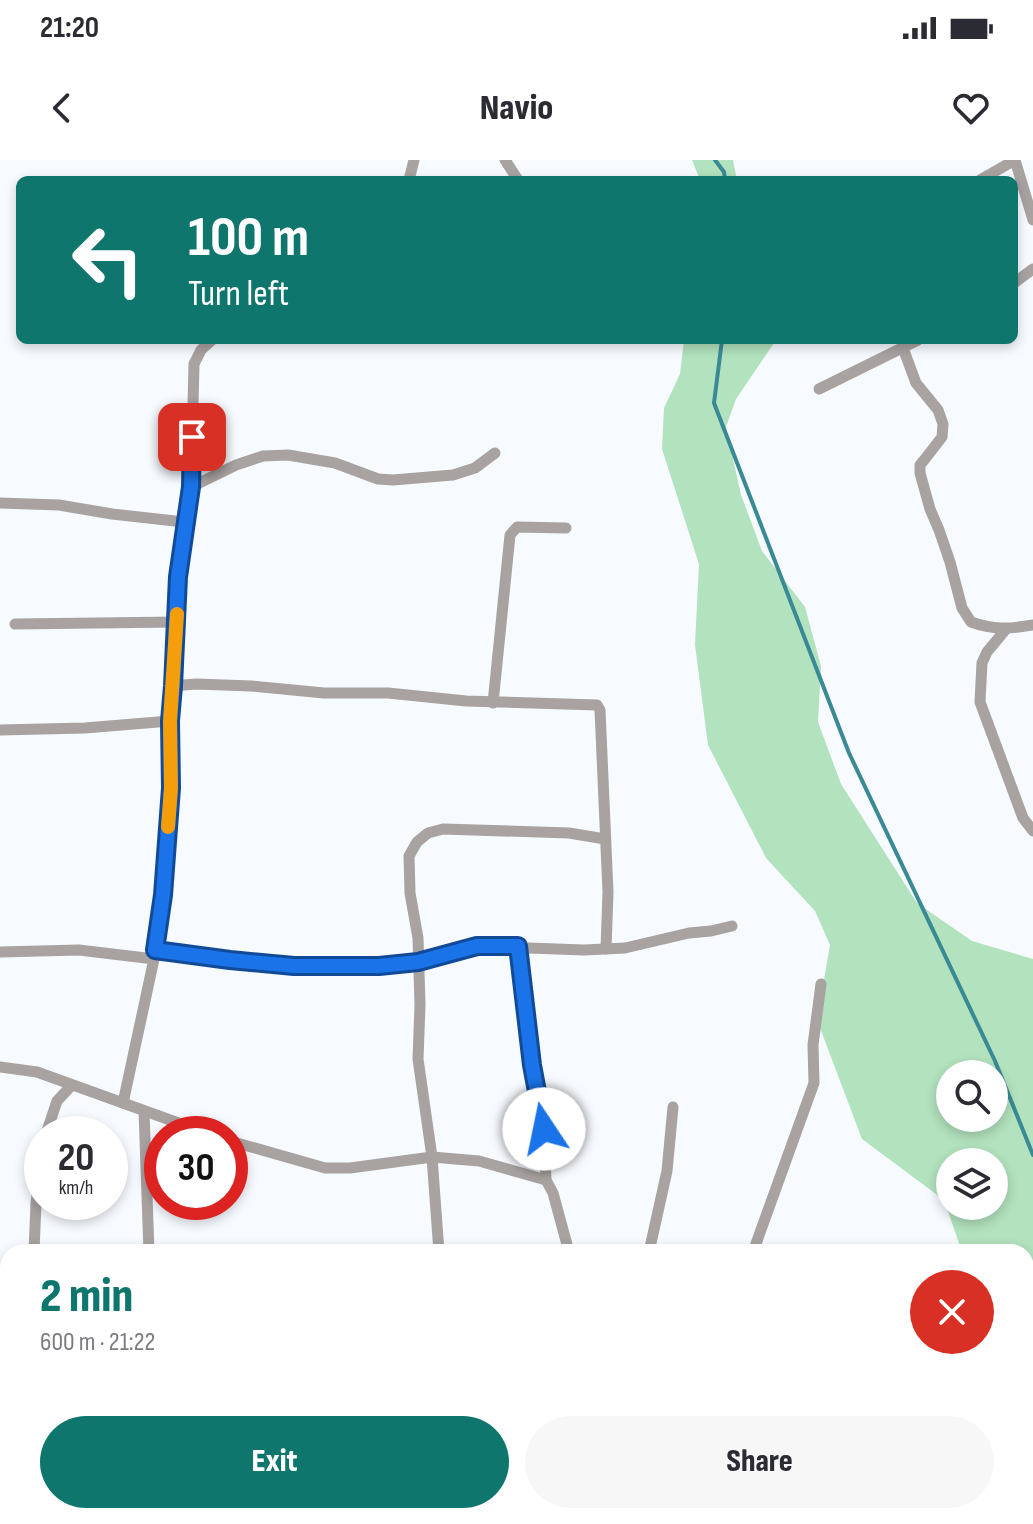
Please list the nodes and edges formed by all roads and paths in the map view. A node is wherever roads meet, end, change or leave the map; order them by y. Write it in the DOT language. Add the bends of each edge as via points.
graph roads {
  1 [pos="987,176"];
  2 [pos="1033,220"];
  3 [pos="208,344"];
  4 [pos="910,344"];
  5 [pos="903,348"];
  6 [pos="819,389"];
  7 [pos="495,453"];
  8 [pos="191,487"];
  9 [pos="0,503"];
  10 [pos="184,522"];
  11 [pos="566,528"];
  12 [pos="177,622"];
  13 [pos="15,624"];
  14 [pos="1033,625"];
  15 [pos="1006,629"];
  16 [pos="173,686"];
  17 [pos="493,703"];
  18 [pos="170,721"];
  19 [pos="0,730"];
  20 [pos="1033,831"];
  21 [pos="605,839"];
  22 [pos="732,926"];
  23 [pos="518,946"];
  24 [pos="606,949"];
  25 [pos="0,952"];
  26 [pos="154,954"];
  27 [pos="418,962"];
  28 [pos="821,984"];
  29 [pos="0,1067"];
  30 [pos="71,1086"];
  31 [pos="123,1103"];
  32 [pos="673,1107"];
  33 [pos="144,1111"];
  34 [pos="52,1116"];
  35 [pos="158,1116"];
  36 [pos="248,1146"];
  37 [pos="432,1157"];
  38 [pos="546,1180"];
  39 [pos="35,1220"];
  40 [pos="34,1244"];
  41 [pos="149,1244"];
  42 [pos="438,1244"];
  43 [pos="567,1244"];
  44 [pos="651,1244"];
  45 [pos="756,1244"];
  1 -- 2 [label="street" via="1015,160"];
  3 -- 8 [label="street" via="194,364"];
  4 -- 5 [label="street"];
  5 -- 6 [label="street"];
  5 -- 15 [label="street" via="916,383 943,424 942,437 920,465 920,473 962,608 971,622"];
  7 -- 8 [label="street" via="475,468 453,475 393,480 335,463 263,456"];
  8 -- 10 [label="street"];
  9 -- 10 [label="street" via="59,505"];
  10 -- 12 [label="street"];
  11 -- 17 [label="street" via="517,527 510,535"];
  12 -- 13 [label="street"];
  12 -- 16 [label="street"];
  14 -- 15 [label="street"];
  15 -- 20 [label="street" via="982,663 980,702 1023,818"];
  16 -- 17 [label="street" via="388,693"];
  16 -- 18 [label="street"];
  17 -- 21 [label="street" via="599,707"];
  18 -- 19 [label="street"];
  18 -- 26 [label="street" via="171,788"];
  21 -- 24 [label="street"];
  21 -- 27 [label="street" via="457,828 428,833 409,856"];
  22 -- 24 [label="street"];
  23 -- 24 [label="street"];
  23 -- 27 [label="street" via="477,946"];
  23 -- 38 [label="street" via="544,1129"];
  25 -- 26 [label="street"];
  26 -- 27 [label="street" via="294,966"];
  26 -- 31 [label="street"];
  27 -- 37 [label="street" via="418,1059"];
  28 -- 45 [label="street" via="814,1083"];
  29 -- 30 [label="street" via="37,1072"];
  30 -- 31 [label="street"];
  30 -- 34 [label="street"];
  31 -- 33 [label="street"];
  32 -- 44 [label="street" via="667,1171"];
  33 -- 35 [label="street"];
  33 -- 41 [label="street"];
  36 -- 37 [label="street" via="325,1168"];
  37 -- 38 [label="street" via="479,1161"];
  37 -- 42 [label="street"];
  38 -- 43 [label="street"];
  39 -- 40 [label="street"];
}
